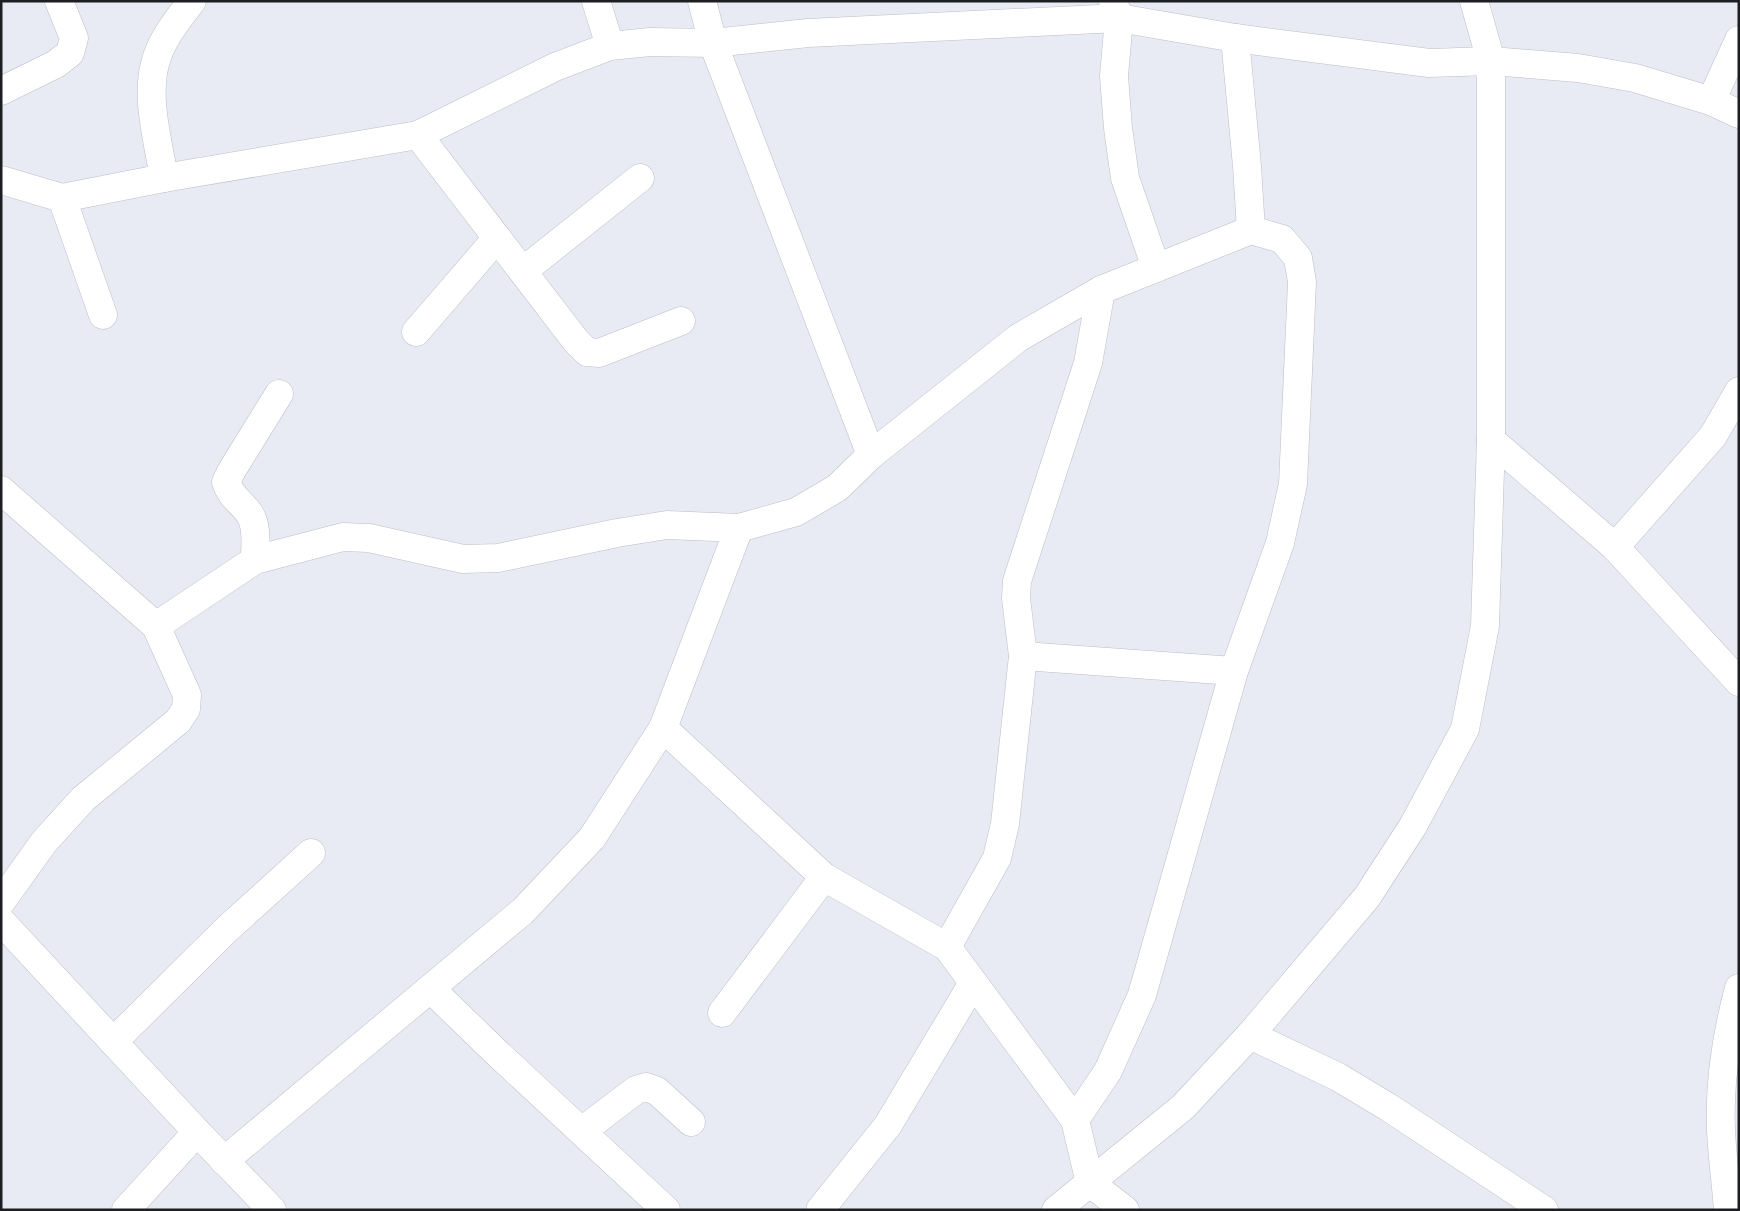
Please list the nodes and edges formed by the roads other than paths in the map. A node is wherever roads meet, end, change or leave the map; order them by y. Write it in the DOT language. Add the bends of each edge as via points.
graph roads {
  1 [pos="59,1"];
  2 [pos="192,1"];
  3 [pos="596,1"];
  4 [pos="702,1"];
  5 [pos="1474,1"];
  6 [pos="1116,9"];
  7 [pos="1235,38"];
  8 [pos="1739,40"];
  9 [pos="713,43"];
  10 [pos="610,46"];
  11 [pos="1490,61"];
  12 [pos="1,91"];
  13 [pos="1711,101"];
  14 [pos="1739,114"];
  15 [pos="418,135"];
  16 [pos="164,178"];
  17 [pos="640,178"];
  18 [pos="1,180"];
  19 [pos="62,198"];
  20 [pos="1251,230"];
  21 [pos="497,238"];
  22 [pos="1156,268"];
  23 [pos="523,271"];
  24 [pos="1101,290"];
  25 [pos="103,315"];
  26 [pos="681,321"];
  27 [pos="416,332"];
  28 [pos="1739,391"];
  29 [pos="279,394"];
  30 [pos="1491,440"];
  31 [pos="872,455"];
  32 [pos="1,490"];
  33 [pos="739,528"];
  34 [pos="1615,548"];
  35 [pos="255,560"];
  36 [pos="156,626"];
  37 [pos="1023,656"];
  38 [pos="1234,671"];
  39 [pos="1739,682"];
  40 [pos="663,728"];
  41 [pos="311,853"];
  42 [pos="824,876"];
  43 [pos="1,902"];
  44 [pos="1,921"];
  45 [pos="946,947"];
  46 [pos="973,983"];
  47 [pos="1739,988"];
  48 [pos="431,989"];
  49 [pos="722,1013"];
  50 [pos="1250,1035"];
  51 [pos="113,1042"];
  52 [pos="1075,1120"];
  53 [pos="691,1122"];
  54 [pos="582,1130"];
  55 [pos="197,1132"];
  56 [pos="224,1161"];
  57 [pos="1090,1183"];
  58 [pos="126,1210"];
  59 [pos="272,1210"];
  60 [pos="666,1210"];
  61 [pos="820,1210"];
  62 [pos="1056,1210"];
  63 [pos="1125,1210"];
  64 [pos="1544,1210"];
  65 [pos="1728,1210"];
  1 -- 12 [label="street" via="74,38 70,53 56,64"];
  2 -- 16 [label="street" via="157,56 150,88"];
  3 -- 10 [label="street"];
  4 -- 9 [label="street"];
  5 -- 11 [label="street"];
  6 -- 7 [label="street"];
  6 -- 9 [label="street"];
  6 -- 22 [label="street" via="1114,76 1125,178"];
  7 -- 11 [label="street" via="1429,63"];
  7 -- 20 [label="street"];
  8 -- 13 [label="street"];
  9 -- 10 [label="street" via="650,42"];
  9 -- 31 [label="street"];
  10 -- 15 [label="street" via="555,67"];
  11 -- 13 [label="street" via="1578,68 1635,78"];
  11 -- 30 [label="street"];
  13 -- 14 [label="street"];
  15 -- 16 [label="street"];
  15 -- 21 [label="street"];
  16 -- 19 [label="street"];
  17 -- 23 [label="street"];
  18 -- 19 [label="street"];
  19 -- 25 [label="street"];
  20 -- 22 [label="street"];
  20 -- 38 [label="street" via="1282,239 1298,258 1302,282 1293,484 1280,542"];
  21 -- 23 [label="street"];
  21 -- 27 [label="street"];
  22 -- 24 [label="street"];
  23 -- 26 [label="street" via="587,352 599,353"];
  24 -- 31 [label="street" via="1018,338"];
  24 -- 37 [label="street" via="1088,363 1017,581"];
  28 -- 34 [label="street" via="1713,436"];
  29 -- 35 [label="street" via="226,482 229,492 250,514 255,527"];
  30 -- 34 [label="street"];
  30 -- 50 [label="street" via="1486,626 1465,729 1413,826 1367,897"];
  31 -- 33 [label="street" via="837,488 796,512"];
  32 -- 36 [label="street"];
  33 -- 35 [label="street" via="667,525 498,558 464,559 369,538 343,536"];
  33 -- 40 [label="street"];
  34 -- 39 [label="street"];
  35 -- 36 [label="street"];
  36 -- 43 [label="street" via="187,695 186,709 178,721 83,799 44,842"];
  37 -- 38 [label="street"];
  37 -- 45 [label="street" via="1006,824 997,858"];
  38 -- 52 [label="street" via="1142,995 1108,1071"];
  40 -- 42 [label="street"];
  40 -- 48 [label="street" via="592,838 523,912"];
  41 -- 51 [label="street" via="227,929"];
  42 -- 45 [label="street"];
  42 -- 49 [label="street"];
  44 -- 51 [label="street"];
  45 -- 46 [label="street"];
  46 -- 52 [label="street"];
  46 -- 61 [label="street" via="888,1125"];
  47 -- 65 [label="street" via="1723,1070 1721,1128"];
  48 -- 54 [label="street"];
  48 -- 56 [label="street"];
  50 -- 57 [label="street" via="1183,1107"];
  50 -- 64 [label="street" via="1338,1077"];
  51 -- 55 [label="street"];
  52 -- 57 [label="street"];
  53 -- 54 [label="street" via="657,1091 646,1087 636,1090"];
  54 -- 60 [label="street"];
  55 -- 56 [label="street"];
  55 -- 58 [label="street"];
  56 -- 59 [label="street"];
  57 -- 62 [label="street"];
  57 -- 63 [label="street"];
}
